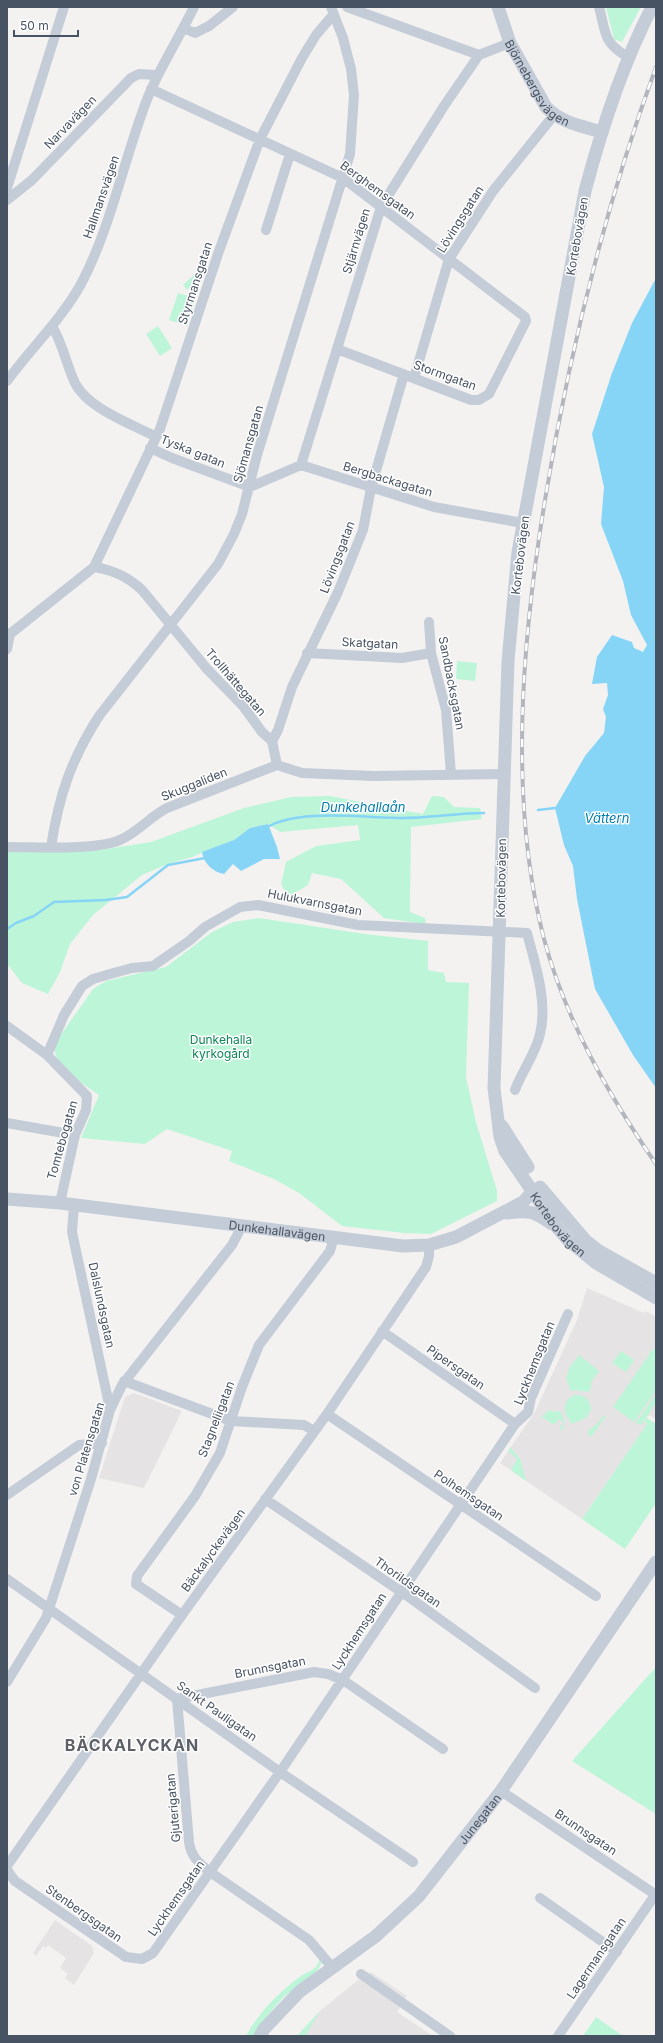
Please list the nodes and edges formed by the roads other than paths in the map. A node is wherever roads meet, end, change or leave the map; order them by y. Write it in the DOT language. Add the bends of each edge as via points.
graph roads {
  1 [pos="64,7"];
  2 [pos="194,7"];
  3 [pos="233,7"];
  4 [pos="347,7"];
  5 [pos="498,7"];
  6 [pos="599,7"];
  7 [pos="652,7"];
  8 [pos="332,11"];
  9 [pos="183,28"];
  10 [pos="510,43"];
  11 [pos="479,55"];
  12 [pos="628,57"];
  13 [pos="156,75"];
  14 [pos="151,89"];
  15 [pos="554,115"];
  16 [pos="602,132"];
  17 [pos="260,139"];
  18 [pos="290,154"];
  19 [pos="343,178"];
  20 [pos="7,188"];
  21 [pos="7,200"];
  22 [pos="381,207"];
  23 [pos="266,230"];
  24 [pos="449,259"];
  25 [pos="526,322"];
  26 [pos="52,326"];
  27 [pos="337,349"];
  28 [pos="404,374"];
  29 [pos="414,378"];
  30 [pos="7,381"];
  31 [pos="156,437"];
  32 [pos="150,448"];
  33 [pos="301,465"];
  34 [pos="250,486"];
  35 [pos="371,488"];
  36 [pos="523,523"];
  37 [pos="94,566"];
  38 [pos="429,622"];
  39 [pos="170,625"];
  40 [pos="8,634"];
  41 [pos="7,650"];
  42 [pos="307,653"];
  43 [pos="431,653"];
  44 [pos="272,741"];
  45 [pos="277,765"];
  46 [pos="451,774"];
  47 [pos="503,774"];
  48 [pos="7,847"];
  49 [pos="50,847"];
  50 [pos="499,932"];
  51 [pos="7,1026"];
  52 [pos="47,1055"];
  53 [pos="515,1090"];
  54 [pos="497,1120"];
  55 [pos="7,1123"];
  56 [pos="75,1135"];
  57 [pos="533,1191"];
  58 [pos="7,1199"];
  59 [pos="60,1203"];
  60 [pos="74,1205"];
  61 [pos="497,1214"];
  62 [pos="242,1226"];
  63 [pos="556,1226"];
  64 [pos="334,1236"];
  65 [pos="429,1245"];
  66 [pos="656,1283"];
  67 [pos="656,1298"];
  68 [pos="568,1314"];
  69 [pos="382,1331"];
  70 [pos="124,1381"];
  71 [pos="110,1410"];
  72 [pos="327,1414"];
  73 [pos="231,1421"];
  74 [pos="515,1424"];
  75 [pos="314,1431"];
  76 [pos="102,1443"];
  77 [pos="7,1495"];
  78 [pos="265,1499"];
  79 [pos="461,1505"];
  80 [pos="656,1562"];
  81 [pos="7,1579"];
  82 [pos="401,1592"];
  83 [pos="596,1596"];
  84 [pos="49,1608"];
  85 [pos="182,1615"];
  86 [pos="142,1673"];
  87 [pos="343,1680"];
  88 [pos="7,1682"];
  89 [pos="535,1688"];
  90 [pos="177,1699"];
  91 [pos="443,1749"];
  92 [pos="280,1772"];
  93 [pos="501,1791"];
  94 [pos="413,1862"];
  95 [pos="7,1866"];
  96 [pos="7,1870"];
  97 [pos="210,1872"];
  98 [pos="656,1895"];
  99 [pos="540,1898"];
  100 [pos="617,1952"];
  101 [pos="153,1954"];
  102 [pos="332,1967"];
  103 [pos="361,1974"];
  104 [pos="260,2036"];
  105 [pos="450,2036"];
  106 [pos="558,2036"];
  1 -- 20 [label="street"];
  2 -- 9 [label="street, Hallmansvägen"];
  3 -- 9 [label="street" via="196,33"];
  4 -- 11 [label="street"];
  5 -- 10 [label="street, Björnebergsvägen"];
  6 -- 12 [label="street" via="610,44"];
  7 -- 12 [label="street, Kortebovägen"];
  8 -- 17 [label="street, Styrmansgatan" via="302,58"];
  8 -- 19 [label="street, Sjömansgatan" via="343,38 354,95 350,154"];
  9 -- 13 [label="street, Hallmansvägen"];
  10 -- 11 [label="street"];
  10 -- 15 [label="street, Björnebergsvägen" via="546,107"];
  11 -- 22 [label="street, Stjärnvägen"];
  12 -- 16 [label="street, Kortebovägen"];
  13 -- 14 [label="street, Hallmansvägen"];
  13 -- 21 [label="street, Narvavägen" via="139,74 131,78 32,180"];
  14 -- 17 [label="street, Berghemsgatan"];
  14 -- 26 [label="street, Hallmansvägen" via="104,233 81,284"];
  15 -- 16 [label="street, Björnebergsvägen"];
  15 -- 24 [label="street, Lövingsgatan" via="493,191"];
  16 -- 36 [label="street, Kortebovägen" via="585,191"];
  17 -- 18 [label="street, Berghemsgatan"];
  17 -- 31 [label="street, Styrmansgatan"];
  18 -- 19 [label="street, Berghemsgatan"];
  18 -- 23 [label="street"];
  19 -- 22 [label="street, Berghemsgatan"];
  19 -- 34 [label="street, Sjömansgatan"];
  22 -- 24 [label="street, Berghemsgatan"];
  22 -- 27 [label="street, Stjärnvägen"];
  24 -- 25 [label="street, Berghemsgatan" via="525,317"];
  24 -- 29 [label="street, Lövingsgatan"];
  25 -- 29 [label="street, Stormgatan" via="484,399 471,400"];
  26 -- 30 [label="street, Hallmansvägen"];
  26 -- 31 [label="street, Tyska gatan" via="60,339 79,390 99,408"];
  27 -- 28 [label="street, Stormgatan"];
  27 -- 33 [label="street, Stjärnvägen"];
  28 -- 29 [label="street, Stormgatan"];
  28 -- 35 [label="street, Lövingsgatan"];
  31 -- 32 [label="street, Styrmansgatan"];
  32 -- 34 [label="street, Tyska gatan"];
  32 -- 37 [label="street, Styrmansgatan"];
  33 -- 34 [label="street"];
  33 -- 35 [label="street, Bergbackagatan"];
  34 -- 39 [label="street, Sjömansgatan" via="242,514 227,549 214,570"];
  35 -- 36 [label="street, Bergbackagatan" via="434,507"];
  35 -- 42 [label="street, Lövingsgatan" via="363,530 352,560"];
  36 -- 47 [label="street, Kortebovägen" via="508,661"];
  37 -- 39 [label="street, Trollhättegatan" via="113,571 133,582"];
  37 -- 40 [label="street"];
  38 -- 43 [label="street, Sandbacksgatan"];
  39 -- 44 [label="street, Trollhättegatan" via="244,706 262,732"];
  39 -- 49 [label="street, Sjömansgatan" via="99,716 84,740 67,777"];
  40 -- 41 [label="street"];
  42 -- 43 [label="street, Skatgatan" via="402,658"];
  42 -- 44 [label="street, Lövingsgatan"];
  43 -- 46 [label="street, Sandbacksgatan" via="446,710"];
  44 -- 45 [label="street"];
  45 -- 46 [label="street" via="302,773 374,776"];
  45 -- 49 [label="street, Skuggaliden" via="157,813 134,832 111,844"];
  46 -- 47 [label="street"];
  47 -- 50 [label="street, Kortebovägen"];
  48 -- 49 [label="street, Skuggaliden"];
  50 -- 52 [label="street, Hulukvarnsgatan" via="358,925 258,905 240,907 205,927 153,966 110,974 93,979 82,986 64,1015"];
  50 -- 53 [label="street, Hulukvarnsgatan" via="527,933 541,992 543,1018 540,1035"];
  50 -- 54 [label="street, Kortebovägen" via="494,1066"];
  51 -- 52 [label="street, Tomtebogatan"];
  52 -- 56 [label="street, Tomtebogatan" via="87,1096 86,1110"];
  54 -- 57 [label="street, Kortebovägen"];
  54 -- 57 [label="street, Kortebovägen" via="505,1151"];
  55 -- 56 [label="street"];
  56 -- 59 [label="street, Tomtebogatan"];
  57 -- 61 [label="street, Dunkehallavägen" via="527,1199"];
  57 -- 63 [label="street, Kortebovägen"];
  57 -- 66 [label="street, Kortebovägen" via="599,1251"];
  58 -- 59 [label="street, Dunkehallavägen"];
  59 -- 60 [label="street, Dunkehallavägen"];
  60 -- 62 [label="street, Dunkehallavägen"];
  60 -- 71 [label="street, Dalslundsgatan" via="72,1232"];
  61 -- 63 [label="street" via="527,1211"];
  61 -- 65 [label="street, Dunkehallavägen" via="455,1237"];
  62 -- 64 [label="street, Dunkehallavägen"];
  62 -- 70 [label="street, von Platensgatan" via="232,1245"];
  63 -- 67 [label="street, Kortebovägen" via="590,1259"];
  64 -- 65 [label="street, Dunkehallavägen" via="403,1246"];
  64 -- 73 [label="street, Stagneliigatan" via="330,1251 259,1345"];
  65 -- 69 [label="street, Bäckalyckevägen" via="426,1267"];
  68 -- 74 [label="street, Lyckhemsgatan" via="531,1398 528,1412"];
  69 -- 72 [label="street, Bäckalyckevägen"];
  69 -- 74 [label="street, Pipersgatan"];
  70 -- 71 [label="street, von Platensgatan"];
  70 -- 73 [label="street"];
  71 -- 76 [label="street, von Platensgatan"];
  72 -- 75 [label="street, Bäckalyckevägen"];
  72 -- 79 [label="street, Polhemsgatan"];
  73 -- 75 [label="street" via="304,1425"];
  73 -- 85 [label="street, Stagneliigatan" via="220,1453 195,1496 137,1576 136,1584"];
  74 -- 79 [label="street, Lyckhemsgatan"];
  75 -- 78 [label="street, Bäckalyckevägen"];
  76 -- 77 [label="street" via="79,1445"];
  76 -- 84 [label="street, von Platensgatan"];
  78 -- 82 [label="street, Thorildsgatan"];
  78 -- 85 [label="street, Bäckalyckevägen"];
  79 -- 82 [label="street, Lyckhemsgatan"];
  79 -- 83 [label="street, Polhemsgatan"];
  80 -- 93 [label="street, Junegatan"];
  81 -- 84 [label="street, Sankt Pauligatan"];
  82 -- 87 [label="street, Lyckhemsgatan"];
  82 -- 89 [label="street, Thorildsgatan"];
  84 -- 86 [label="street, Sankt Pauligatan"];
  84 -- 88 [label="street, von Platensgatan" via="42,1625"];
  85 -- 86 [label="street, Bäckalyckevägen"];
  86 -- 90 [label="street, Sankt Pauligatan"];
  86 -- 95 [label="street, Bäckalyckevägen"];
  87 -- 90 [label="street, Brunnsgatan" via="314,1672"];
  87 -- 91 [label="street, Brunnsgatan"];
  87 -- 92 [label="street, Lyckhemsgatan"];
  90 -- 92 [label="street, Sankt Pauligatan"];
  90 -- 97 [label="street, Gjuterigatan" via="190,1849 195,1860"];
  92 -- 94 [label="street, Sankt Pauligatan"];
  92 -- 97 [label="street, Lyckhemsgatan"];
  93 -- 98 [label="street, Brunnsgatan"];
  93 -- 102 [label="street, Junegatan" via="419,1896 376,1936"];
  96 -- 101 [label="street, Stenbergsgatan" via="15,1881 126,1957 142,1959"];
  97 -- 101 [label="street, Lyckhemsgatan"];
  97 -- 102 [label="street, Gjuterigatan" via="309,1940"];
  98 -- 100 [label="street, Lagermansgatan"];
  99 -- 100 [label="street"];
  100 -- 106 [label="street, Lagermansgatan"];
  102 -- 104 [label="street, Junegatan" via="299,1992"];
  103 -- 105 [label="street"];
}
